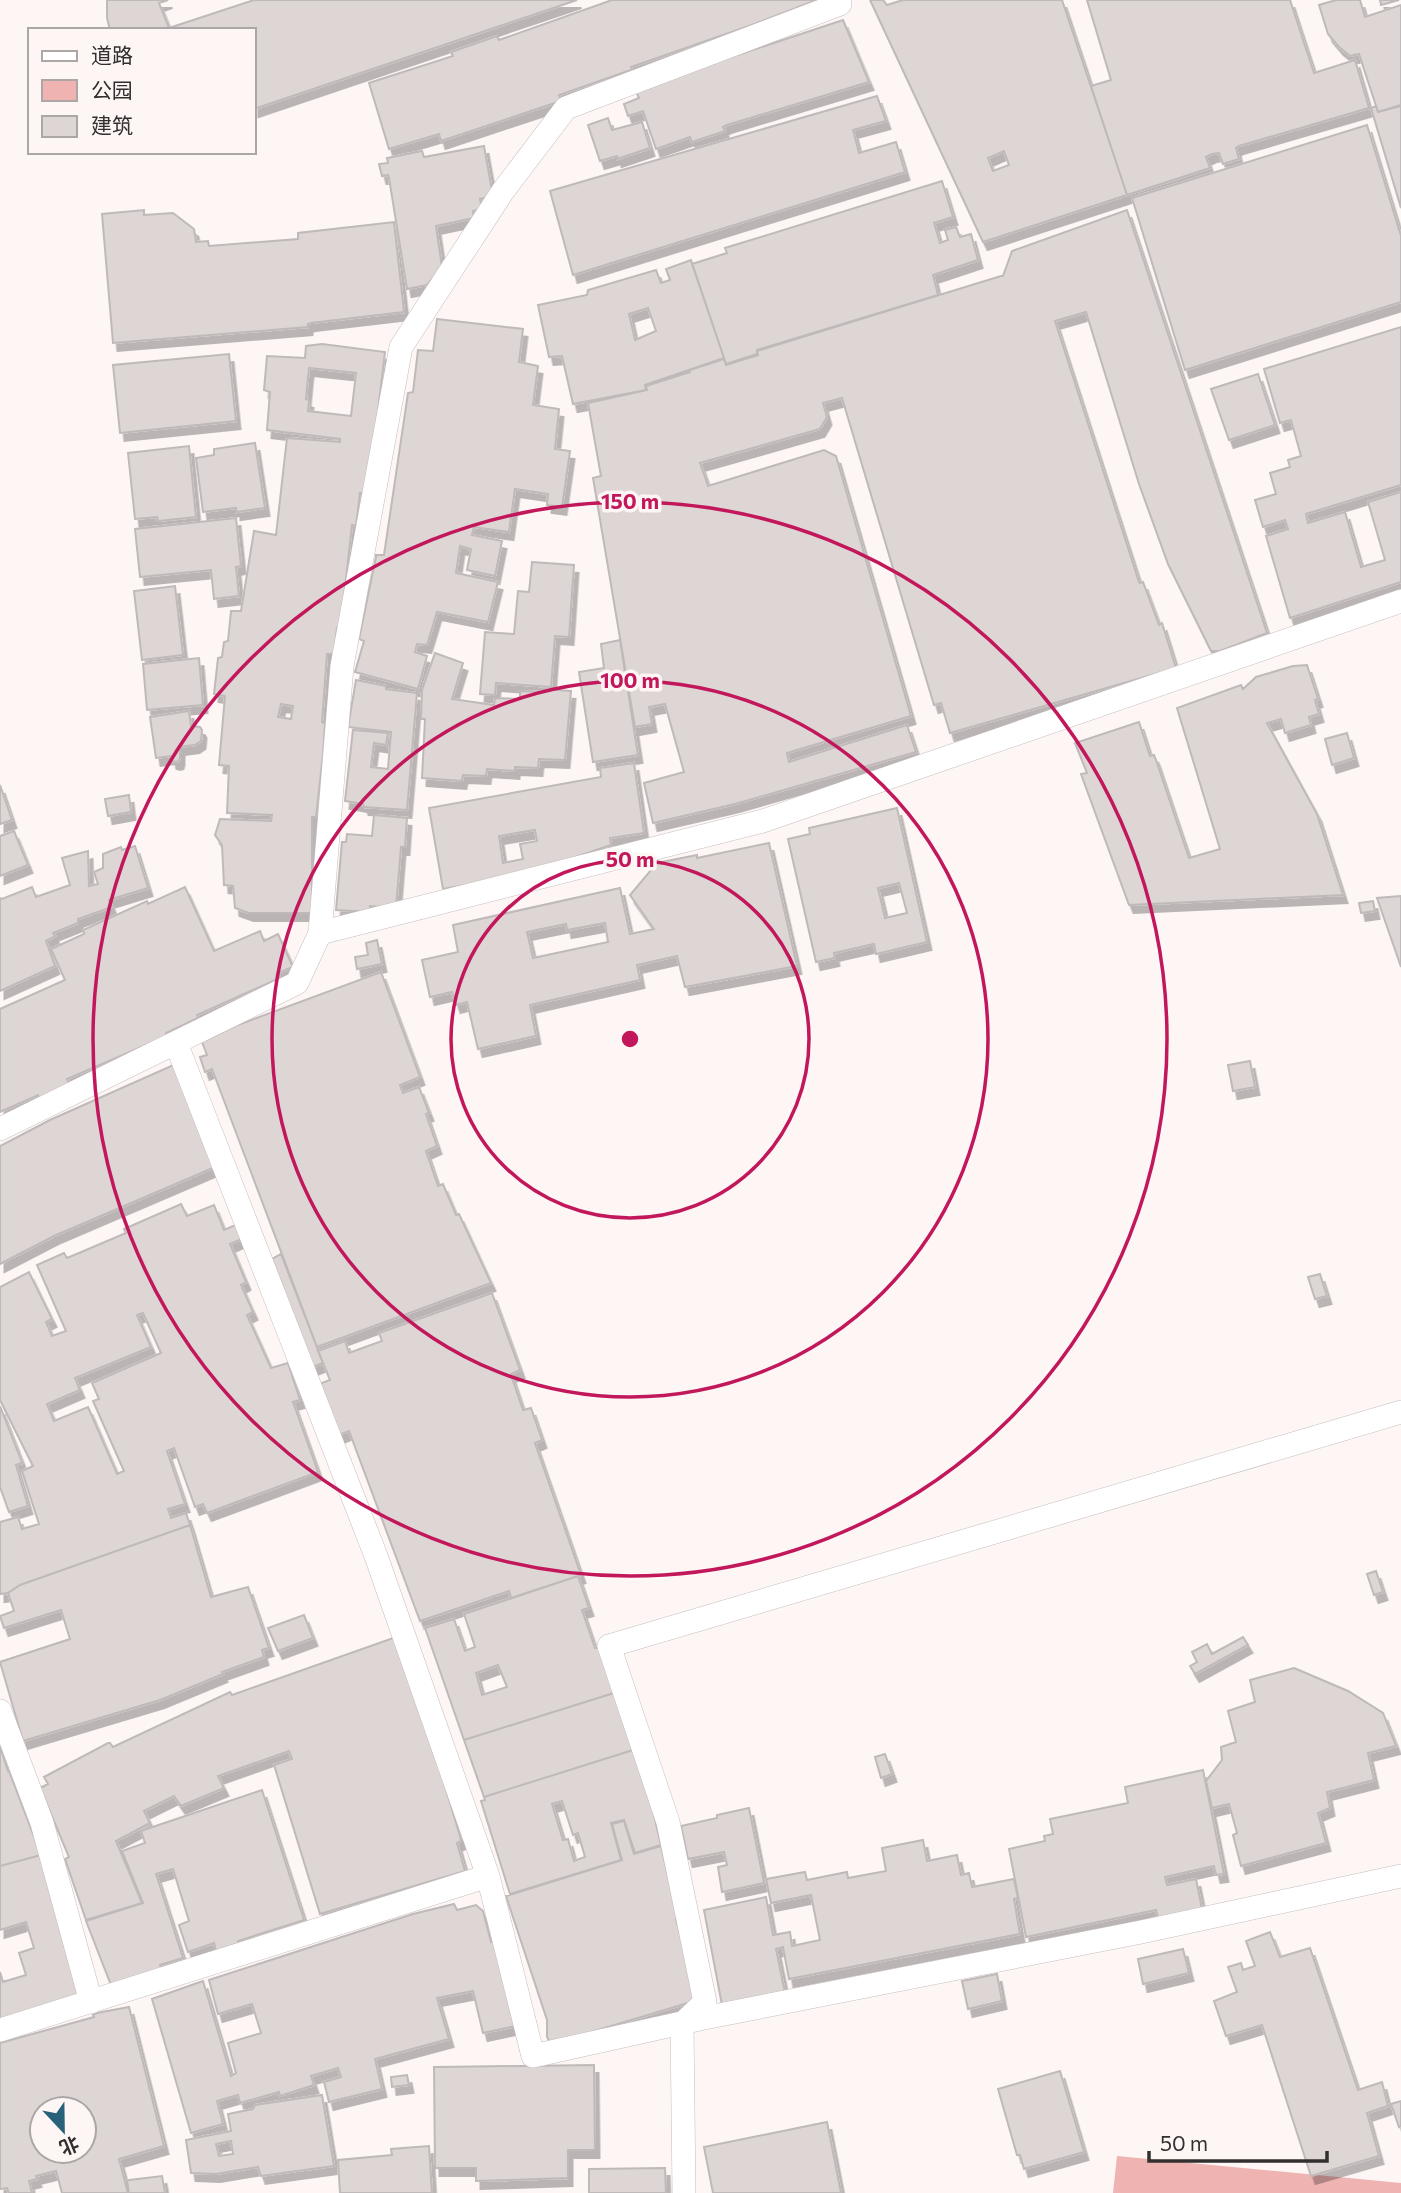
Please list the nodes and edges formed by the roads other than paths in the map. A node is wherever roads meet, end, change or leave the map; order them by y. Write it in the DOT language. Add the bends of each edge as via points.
graph roads {
  1 [pos="839,0"];
  2 [pos="1401,601"];
  3 [pos="320,933"];
  4 [pos="176,1043"];
  5 [pos="0,1129"];
  6 [pos="1401,1412"];
  7 [pos="0,1711"];
  8 [pos="488,1876"];
  9 [pos="1401,1876"];
  10 [pos="91,2002"];
  11 [pos="682,2024"];
  12 [pos="0,2030"];
  13 [pos="684,2193"];
  1 -- 3 [label="street" via="840,4 566,108 503,191 401,347 342,666"];
  2 -- 3 [label="street" via="763,821"];
  3 -- 4 [label="street" via="297,984"];
  4 -- 5 [label="street"];
  4 -- 8 [label="street" via="376,1556"];
  6 -- 11 [label="street" via="609,1646 668,1822 705,2002"];
  7 -- 10 [label="street" via="42,1823"];
  8 -- 10 [label="street"];
  8 -- 11 [label="street" via="533,2056"];
  9 -- 11 [label="street"];
  10 -- 12 [label="street"];
  11 -- 13 [label="street"];
}
